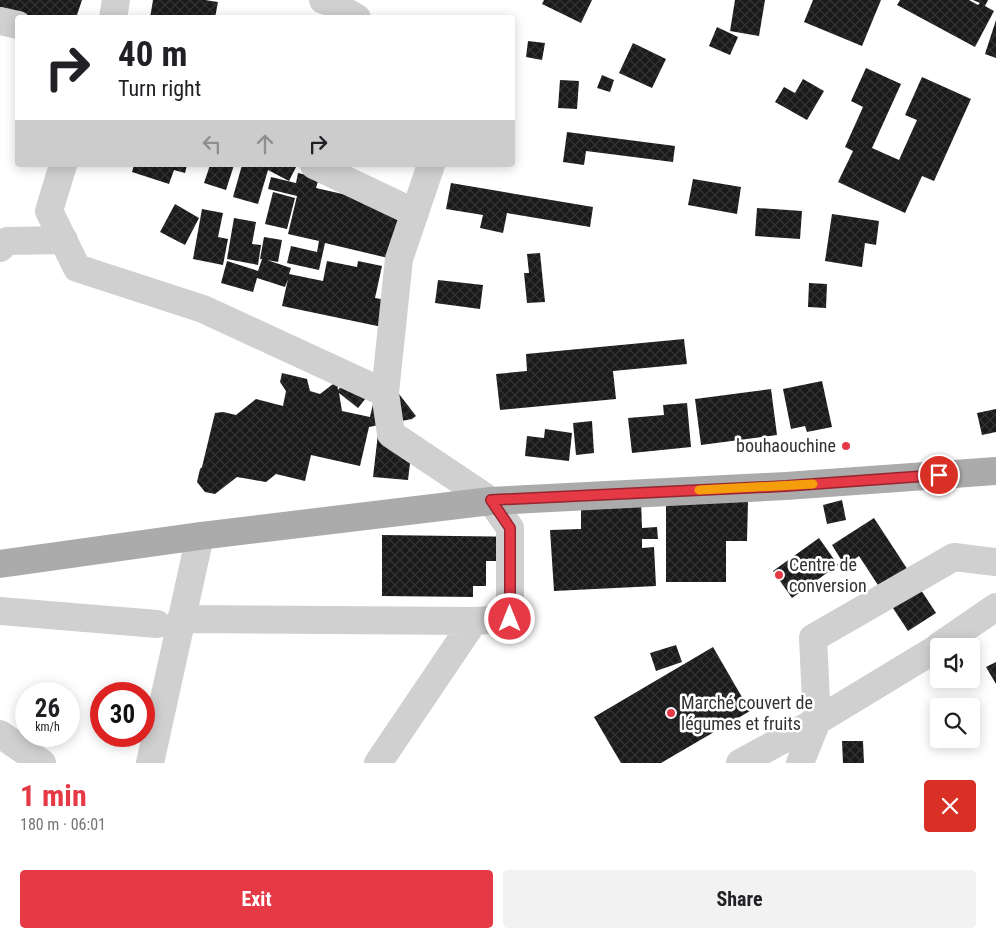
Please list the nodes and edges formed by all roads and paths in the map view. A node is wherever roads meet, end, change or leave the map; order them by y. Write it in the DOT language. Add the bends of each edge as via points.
graph roads {
  1 [pos="116,0"];
  2 [pos="323,0"];
  3 [pos="114,15"];
  4 [pos="352,15"];
  5 [pos="0,21"];
  6 [pos="15,24"];
  7 [pos="62,167"];
  8 [pos="318,167"];
  9 [pos="429,167"];
  10 [pos="416,213"];
  11 [pos="64,240"];
  12 [pos="0,248"];
  13 [pos="385,393"];
  14 [pos="996,471"];
  15 [pos="491,500"];
  16 [pos="200,536"];
  17 [pos="996,562"];
  18 [pos="0,564"];
  19 [pos="996,607"];
  20 [pos="0,611"];
  21 [pos="169,622"];
  22 [pos="474,622"];
  23 [pos="951,638"];
  24 [pos="930,652"];
  25 [pos="818,721"];
  26 [pos="0,734"];
  27 [pos="42,763"];
  28 [pos="150,763"];
  29 [pos="378,763"];
  30 [pos="740,763"];
  31 [pos="800,763"];
  1 -- 3 [label="street"];
  2 -- 4 [label="street"];
  5 -- 6 [label="street"];
  7 -- 11 [label="street" via="49,211"];
  8 -- 10 [label="street"];
  9 -- 10 [label="street"];
  10 -- 13 [label="street" via="399,259"];
  11 -- 12 [label="street" via="7,241"];
  11 -- 13 [label="street" via="77,268 203,309"];
  13 -- 15 [label="street" via="391,434"];
  14 -- 15 [label="main road" via="786,486"];
  15 -- 16 [label="main road"];
  15 -- 22 [label="street" via="510,528 510,619"];
  16 -- 18 [label="main road"];
  16 -- 21 [label="street"];
  17 -- 25 [label="street" via="954,557 813,638"];
  19 -- 23 [label="street"];
  20 -- 21 [label="street"];
  21 -- 22 [label="street"];
  21 -- 28 [label="street"];
  22 -- 29 [label="street"];
  24 -- 25 [label="street"];
  25 -- 30 [label="street"];
  25 -- 31 [label="street"];
  26 -- 27 [label="street"];
}
